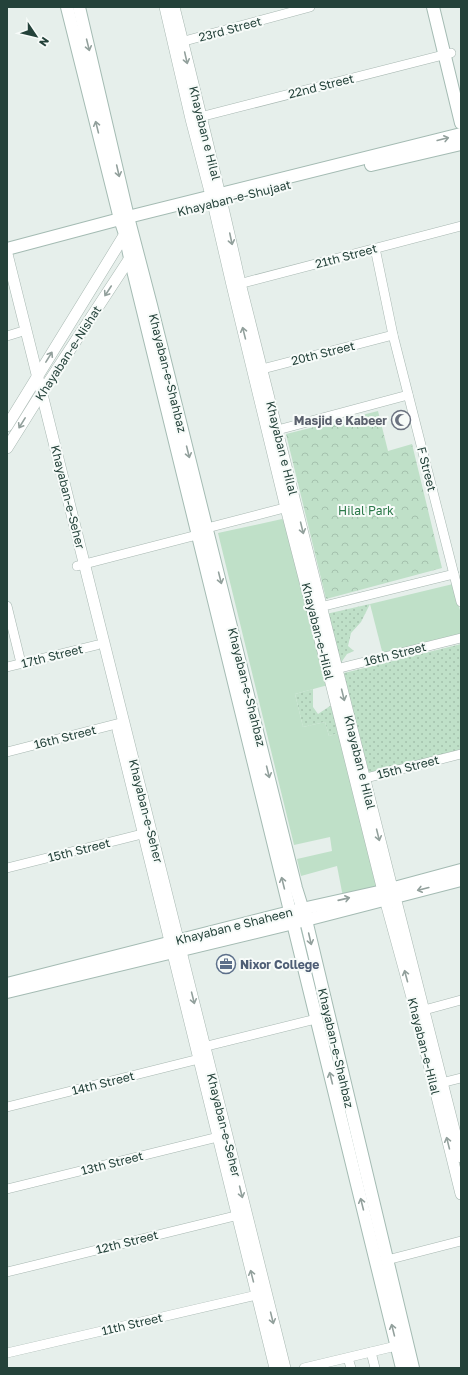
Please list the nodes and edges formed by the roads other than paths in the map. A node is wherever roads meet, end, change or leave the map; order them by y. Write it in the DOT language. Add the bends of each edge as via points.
graph roads {
  1 [pos="67,7"];
  2 [pos="79,7"];
  3 [pos="164,7"];
  4 [pos="174,7"];
  5 [pos="310,7"];
  6 [pos="433,7"];
  7 [pos="440,7"];
  8 [pos="178,43"];
  9 [pos="448,54"];
  10 [pos="461,90"];
  11 [pos="196,118"];
  12 [pos="461,123"];
  13 [pos="461,134"];
  14 [pos="461,144"];
  15 [pos="217,199"];
  16 [pos="125,224"];
  17 [pos="461,226"];
  18 [pos="375,248"];
  19 [pos="7,249"];
  20 [pos="7,255"];
  21 [pos="130,258"];
  22 [pos="7,279"];
  23 [pos="236,284"];
  24 [pos="20,332"];
  25 [pos="393,335"];
  26 [pos="7,336"];
  27 [pos="258,370"];
  28 [pos="35,380"];
  29 [pos="408,395"];
  30 [pos="39,397"];
  31 [pos="7,426"];
  32 [pos="272,431"];
  33 [pos="7,448"];
  34 [pos="291,506"];
  35 [pos="207,528"];
  36 [pos="197,535"];
  37 [pos="81,565"];
  38 [pos="454,574"];
  39 [pos="461,602"];
  40 [pos="7,606"];
  41 [pos="317,608"];
  42 [pos="461,638"];
  43 [pos="97,645"];
  44 [pos="21,663"];
  45 [pos="7,667"];
  46 [pos="333,670"];
  47 [pos="120,723"];
  48 [pos="7,752"];
  49 [pos="461,754"];
  50 [pos="360,780"];
  51 [pos="147,833"];
  52 [pos="7,868"];
  53 [pos="461,870"];
  54 [pos="461,880"];
  55 [pos="389,894"];
  56 [pos="304,914"];
  57 [pos="291,917"];
  58 [pos="175,946"];
  59 [pos="7,984"];
  60 [pos="7,992"];
  61 [pos="461,1000"];
  62 [pos="420,1011"];
  63 [pos="316,1019"];
  64 [pos="200,1051"];
  65 [pos="461,1078"];
  66 [pos="438,1084"];
  67 [pos="7,1107"];
  68 [pos="218,1137"];
  69 [pos="461,1157"];
  70 [pos="458,1167"];
  71 [pos="7,1189"];
  72 [pos="461,1194"];
  73 [pos="242,1214"];
  74 [pos="461,1241"];
  75 [pos="387,1260"];
  76 [pos="7,1272"];
  77 [pos="256,1294"];
  78 [pos="396,1346"];
  79 [pos="371,1352"];
  80 [pos="7,1353"];
  81 [pos="348,1358"];
  82 [pos="326,1365"];
  83 [pos="274,1368"];
  84 [pos="285,1368"];
  85 [pos="306,1368"];
  86 [pos="351,1368"];
  87 [pos="375,1368"];
  88 [pos="402,1368"];
  89 [pos="413,1368"];
  16 -- 1 [label="main road, Khayaban-e-Shahbaz, one-way"];
  2 -- 16 [label="main road, Khayaban-e-Shahbaz, one-way"];
  3 -- 8 [label="street, Khayaban e Hilal"];
  4 -- 8 [label="street, Khayaban e Hilal"];
  5 -- 8 [label="street, 23rd Street"];
  6 -- 9 [label="main road"];
  7 -- 9 [label="main road"];
  8 -- 11 [label="street, Khayaban e Hilal"];
  9 -- 10 [label="main road"];
  9 -- 11 [label="street, 22nd Street"];
  9 -- 12 [label="main road"];
  11 -- 15 [label="street, Khayaban e Hilal"];
  15 -- 13 [label="main road, Khayaban-e-Shujaat, one-way"];
  14 -- 15 [label="main road, Khayaban-e-Shujaat"];
  15 -- 16 [label="main road, Khayaban-e-Shujaat"];
  15 -- 23 [label="street"];
  16 -- 19 [label="main road"];
  16 -- 20 [label="main road, Khayaban-e-Shujaat"];
  16 -- 21 [label="main road, Khayaban-e-Shahbaz"];
  28 -- 16 [label="street, Khayaban-e-Nishat, one-way"];
  16 -- 35 [label="main road, Khayaban-e-Shahbaz, one-way" via="153,313"];
  17 -- 18 [label="street, 21th Street"];
  18 -- 23 [label="street, 21th Street"];
  18 -- 25 [label="street, F Street"];
  20 -- 28 [label="street, Khayaban-e-Seher"];
  21 -- 30 [label="street, Khayaban-e-Nishat, one-way"];
  21 -- 36 [label="main road, Khayaban-e-Shahbaz"];
  22 -- 24 [label="street, Khayaban-e-Seher"];
  23 -- 27 [label="street"];
  24 -- 26 [label="street"];
  24 -- 28 [label="street, Khayaban-e-Seher"];
  25 -- 27 [label="street, 20th Street"];
  25 -- 29 [label="street, F Street"];
  27 -- 32 [label="street"];
  28 -- 30 [label="street, Khayaban-e-Seher"];
  28 -- 31 [label="street, Khayaban-e-Nishat"];
  29 -- 32 [label="street"];
  29 -- 38 [label="street, F Street"];
  30 -- 33 [label="street, Khayaban-e-Nishat, one-way"];
  30 -- 37 [label="street, Khayaban-e-Seher"];
  32 -- 34 [label="street, Khayaban e Hilal"];
  34 -- 35 [label="street"];
  34 -- 41 [label="street, Khayaban e Hilal"];
  35 -- 56 [label="main road, Khayaban-e-Shahbaz, one-way"];
  36 -- 37 [label="street"];
  57 -- 36 [label="main road, Khayaban-e-Shahbaz, one-way"];
  37 -- 43 [label="street, Khayaban-e-Seher"];
  37 -- 47 [label="street, Khayaban-e-Seher"];
  38 -- 39 [label="street, F Street"];
  38 -- 41 [label="street"];
  40 -- 44 [label="street"];
  41 -- 46 [label="street, Khayaban e Hilal"];
  42 -- 46 [label="street, 16th Street"];
  43 -- 44 [label="street, 17th Street"];
  43 -- 47 [label="street, Khayaban-e-Seher"];
  44 -- 45 [label="street, 17th Street"];
  46 -- 50 [label="street, Khayaban e Hilal"];
  47 -- 48 [label="street, 16th Street"];
  47 -- 51 [label="street, Khayaban-e-Seher"];
  49 -- 50 [label="street, 15th Street"];
  50 -- 55 [label="street"];
  51 -- 52 [label="street, 15th Street"];
  51 -- 58 [label="street, Khayaban-e-Seher"];
  53 -- 55 [label="main road, Khayaban e Shaheen"];
  54 -- 55 [label="main road, Khayaban e Shaheen, one-way"];
  55 -- 56 [label="main road, Khayaban e Shaheen"];
  55 -- 62 [label="street, Khayaban-e-Hilal"];
  56 -- 57 [label="main road, Khayaban e Shaheen"];
  56 -- 75 [label="main road, Khayaban-e-Shahbaz, one-way"];
  57 -- 58 [label="main road, Khayaban e Shaheen"];
  57 -- 63 [label="main road, Khayaban-e-Shahbaz"];
  58 -- 59 [label="main road, Khayaban e Shaheen"];
  58 -- 60 [label="main road, Khayaban e Shaheen"];
  58 -- 64 [label="street, Khayaban-e-Seher"];
  61 -- 62 [label="street"];
  62 -- 66 [label="street, Khayaban-e-Hilal"];
  63 -- 64 [label="street, 14th Street"];
  78 -- 63 [label="main road, Khayaban-e-Shahbaz, one-way"];
  64 -- 67 [label="street, 14th Street"];
  64 -- 68 [label="street, Khayaban-e-Seher"];
  64 -- 73 [label="street, Khayaban-e-Seher, one-way"];
  65 -- 66 [label="street"];
  66 -- 69 [label="street"];
  70 -- 66 [label="street, Khayaban-e-Hilal, one-way"];
  68 -- 71 [label="street, 13th Street"];
  68 -- 73 [label="street, Khayaban-e-Seher"];
  70 -- 72 [label="street, Khayaban-e-Hilal"];
  73 -- 76 [label="street, 12th Street"];
  77 -- 73 [label="street, Khayaban-e-Seher, one-way"];
  73 -- 84 [label="street, Khayaban-e-Seher, one-way"];
  74 -- 75 [label="street"];
  75 -- 89 [label="main road, Khayaban-e-Shahbaz"];
  77 -- 80 [label="street, 11th Street"];
  77 -- 83 [label="street, Khayaban-e-Seher"];
  78 -- 79 [label="street"];
  78 -- 88 [label="main road, Khayaban-e-Shahbaz"];
  79 -- 81 [label="street"];
  79 -- 87 [label="street"];
  81 -- 82 [label="street"];
  81 -- 86 [label="street"];
  82 -- 85 [label="street"];
}
